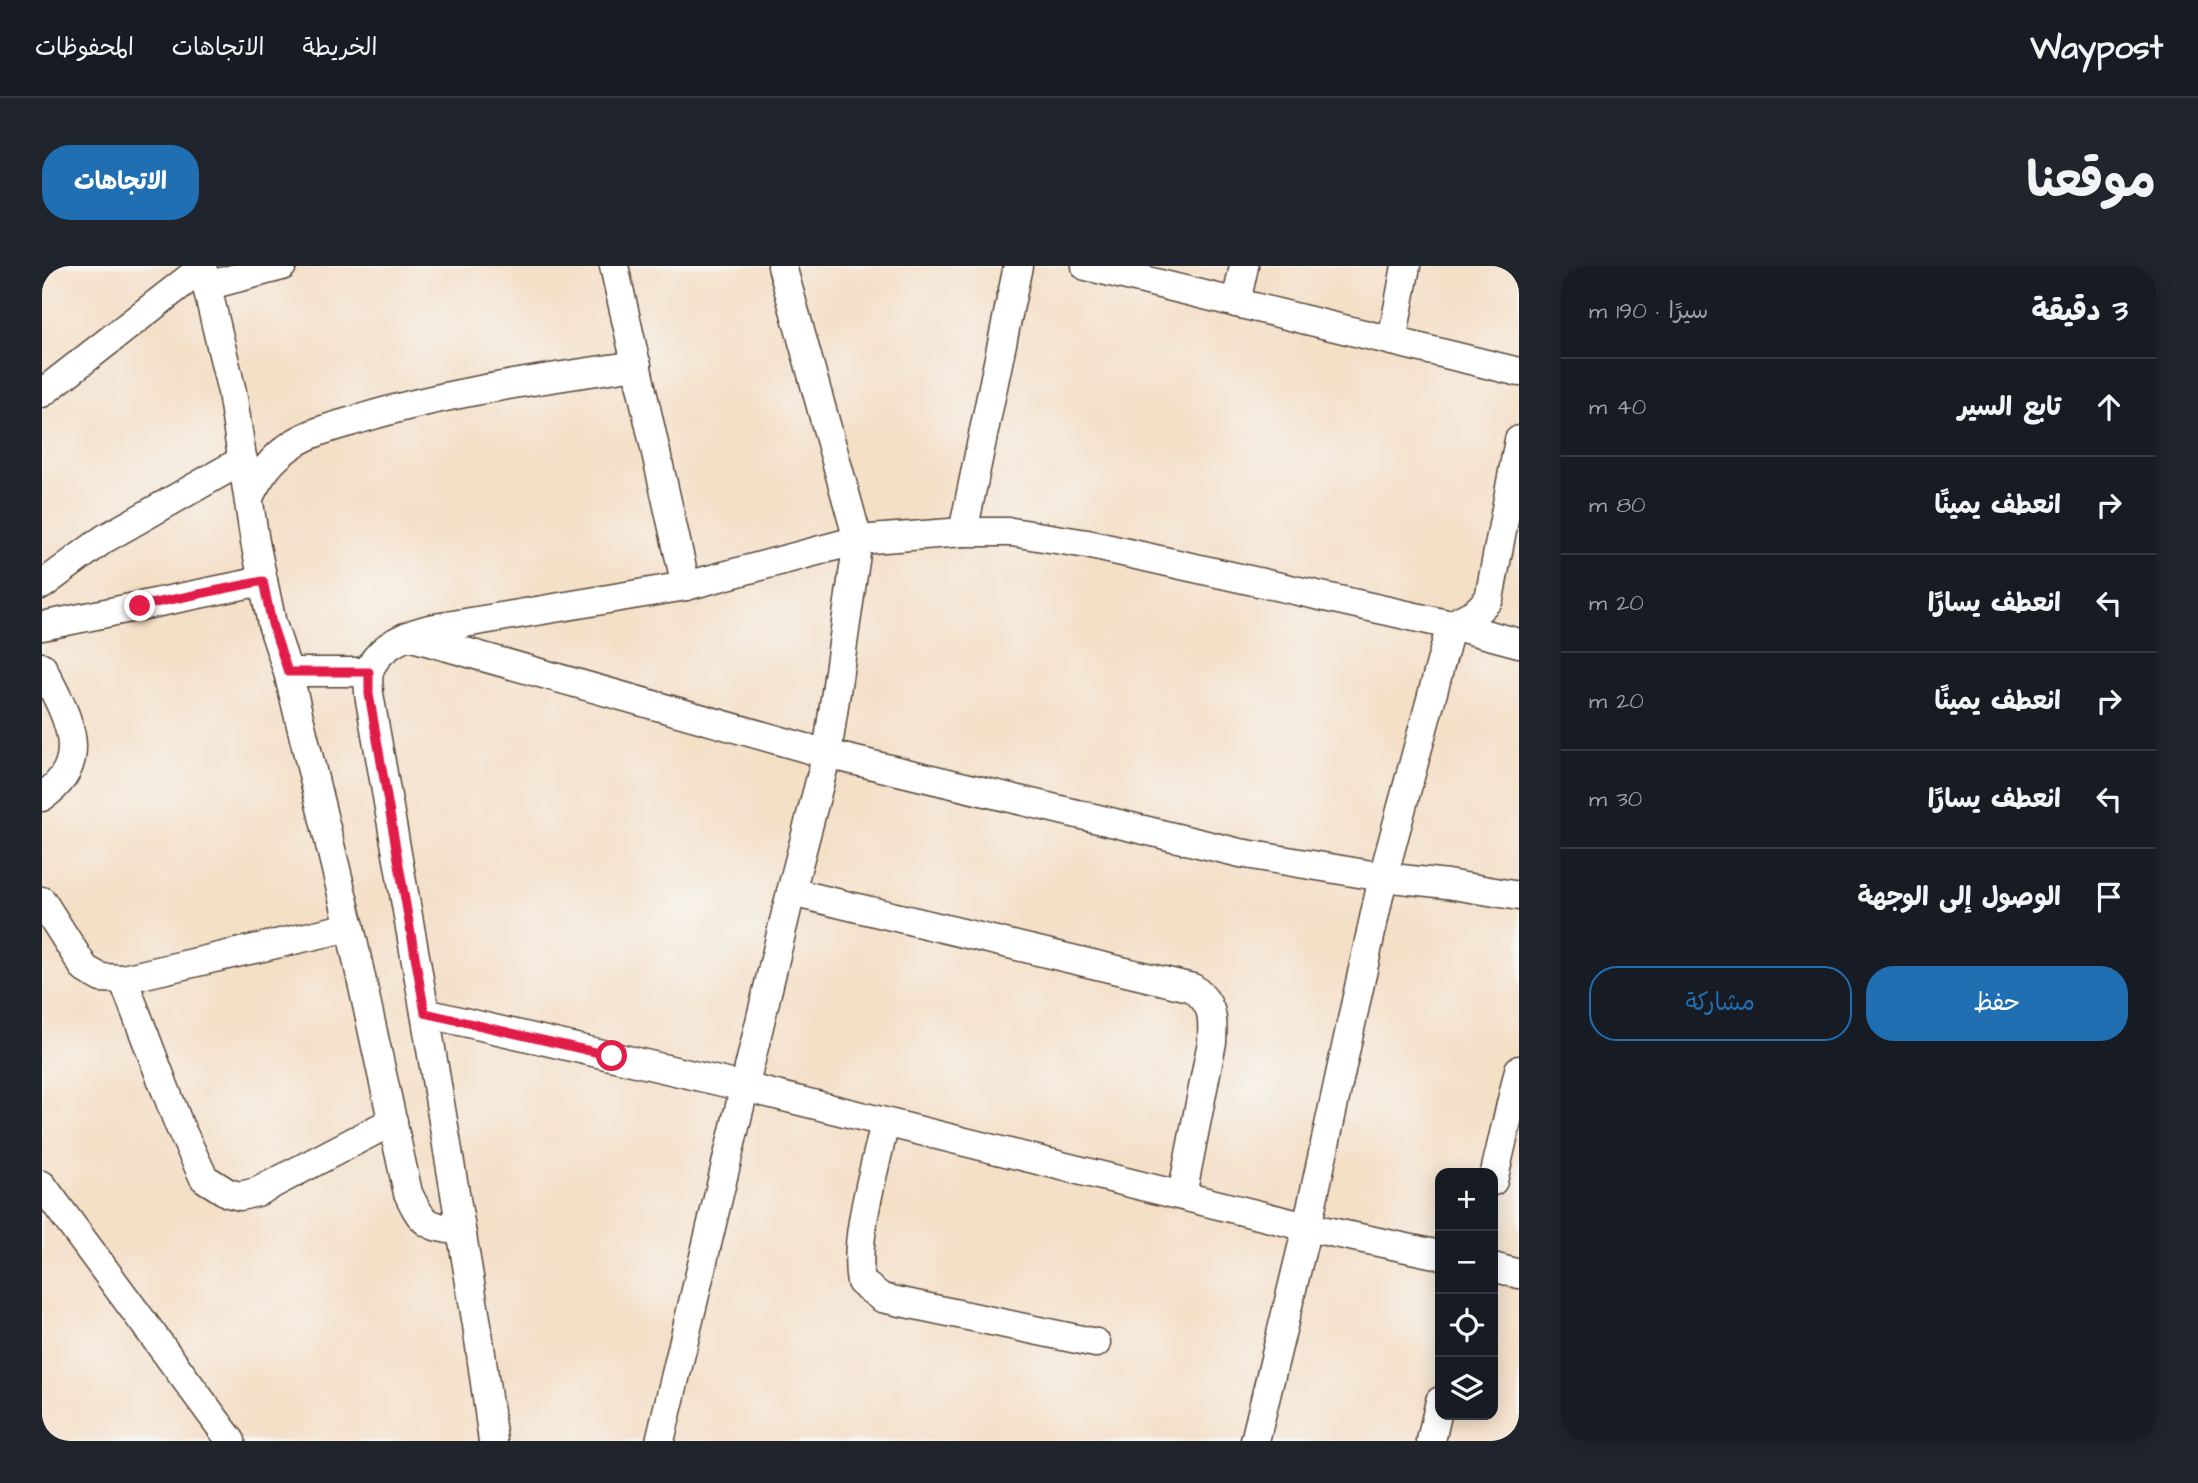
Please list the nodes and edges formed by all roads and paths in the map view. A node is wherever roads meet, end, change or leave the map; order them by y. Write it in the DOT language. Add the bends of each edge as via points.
graph roads {
  1 [pos="282,266"];
  2 [pos="614,266"];
  3 [pos="782,266"];
  4 [pos="1018,266"];
  5 [pos="1086,266"];
  6 [pos="1244,266"];
  7 [pos="1406,266"];
  8 [pos="203,273"];
  9 [pos="1236,303"];
  10 [pos="1392,341"];
  11 [pos="637,365"];
  12 [pos="1519,372"];
  13 [pos="42,393"];
  14 [pos="1519,440"];
  15 [pos="243,460"];
  16 [pos="249,497"];
  17 [pos="962,532"];
  18 [pos="858,540"];
  19 [pos="263,581"];
  20 [pos="42,585"];
  21 [pos="686,586"];
  22 [pos="1451,625"];
  23 [pos="42,626"];
  24 [pos="405,635"];
  25 [pos="1519,643"];
  26 [pos="42,667"];
  27 [pos="288,672"];
  28 [pos="369,672"];
  29 [pos="827,754"];
  30 [pos="42,797"];
  31 [pos="1383,877"];
  32 [pos="791,892"];
  33 [pos="1519,896"];
  34 [pos="42,901"];
  35 [pos="350,927"];
  36 [pos="123,979"];
  37 [pos="425,1013"];
  38 [pos="1519,1070"];
  39 [pos="744,1087"];
  40 [pos="393,1121"];
  41 [pos="885,1123"];
  42 [pos="1496,1168"];
  43 [pos="42,1185"];
  44 [pos="1182,1195"];
  45 [pos="1307,1227"];
  46 [pos="461,1231"];
  47 [pos="1435,1254"];
  48 [pos="1498,1268"];
  49 [pos="1519,1274"];
  50 [pos="1096,1343"];
  51 [pos="1436,1420"];
  52 [pos="231,1441"];
  53 [pos="493,1441"];
  54 [pos="660,1441"];
  55 [pos="1255,1441"];
  56 [pos="1431,1441"];
  1 -- 8 [label="street"];
  2 -- 11 [label="street"];
  3 -- 18 [label="street"];
  4 -- 17 [label="street"];
  5 -- 9 [label="street"];
  6 -- 9 [label="street"];
  7 -- 10 [label="street"];
  8 -- 13 [label="street"];
  8 -- 15 [label="street"];
  9 -- 10 [label="street"];
  10 -- 12 [label="street"];
  11 -- 16 [label="street" via="468,391 330,428 295,443 271,461"];
  11 -- 21 [label="street"];
  14 -- 22 [label="street" via="1489,599"];
  15 -- 16 [label="street"];
  15 -- 20 [label="street" via="104,539"];
  16 -- 19 [label="street"];
  17 -- 18 [label="street"];
  17 -- 22 [label="street" via="1012,532 1087,544"];
  18 -- 21 [label="street"];
  18 -- 29 [label="street"];
  19 -- 23 [label="street"];
  19 -- 27 [label="street"];
  21 -- 24 [label="street"];
  22 -- 25 [label="street"];
  22 -- 31 [label="street"];
  24 -- 28 [label="street" via="380,654"];
  24 -- 29 [label="street"];
  26 -- 30 [label="street" via="67,717 73,747 58,786"];
  27 -- 28 [label="street"];
  27 -- 35 [label="street"];
  28 -- 37 [label="street" via="369,694"];
  29 -- 31 [label="street" via="1240,853"];
  29 -- 32 [label="street"];
  31 -- 33 [label="street"];
  31 -- 45 [label="street"];
  32 -- 39 [label="street"];
  32 -- 44 [label="street" via="1193,988 1206,999 1213,1017 1212,1042"];
  34 -- 36 [label="street" via="85,969 101,978"];
  35 -- 36 [label="street"];
  35 -- 40 [label="street"];
  36 -- 40 [label="street" via="204,1178 228,1194 257,1192"];
  37 -- 39 [label="street"];
  37 -- 46 [label="street"];
  38 -- 42 [label="street"];
  39 -- 41 [label="street"];
  39 -- 54 [label="street"];
  40 -- 46 [label="street" via="408,1193 418,1216 434,1227"];
  41 -- 44 [label="street"];
  41 -- 50 [label="street" via="860,1238 861,1282 882,1298"];
  43 -- 52 [label="street"];
  44 -- 45 [label="street"];
  45 -- 47 [label="street"];
  45 -- 55 [label="street"];
  46 -- 53 [label="street"];
  48 -- 49 [label="street"];
  51 -- 56 [label="street"];
}
